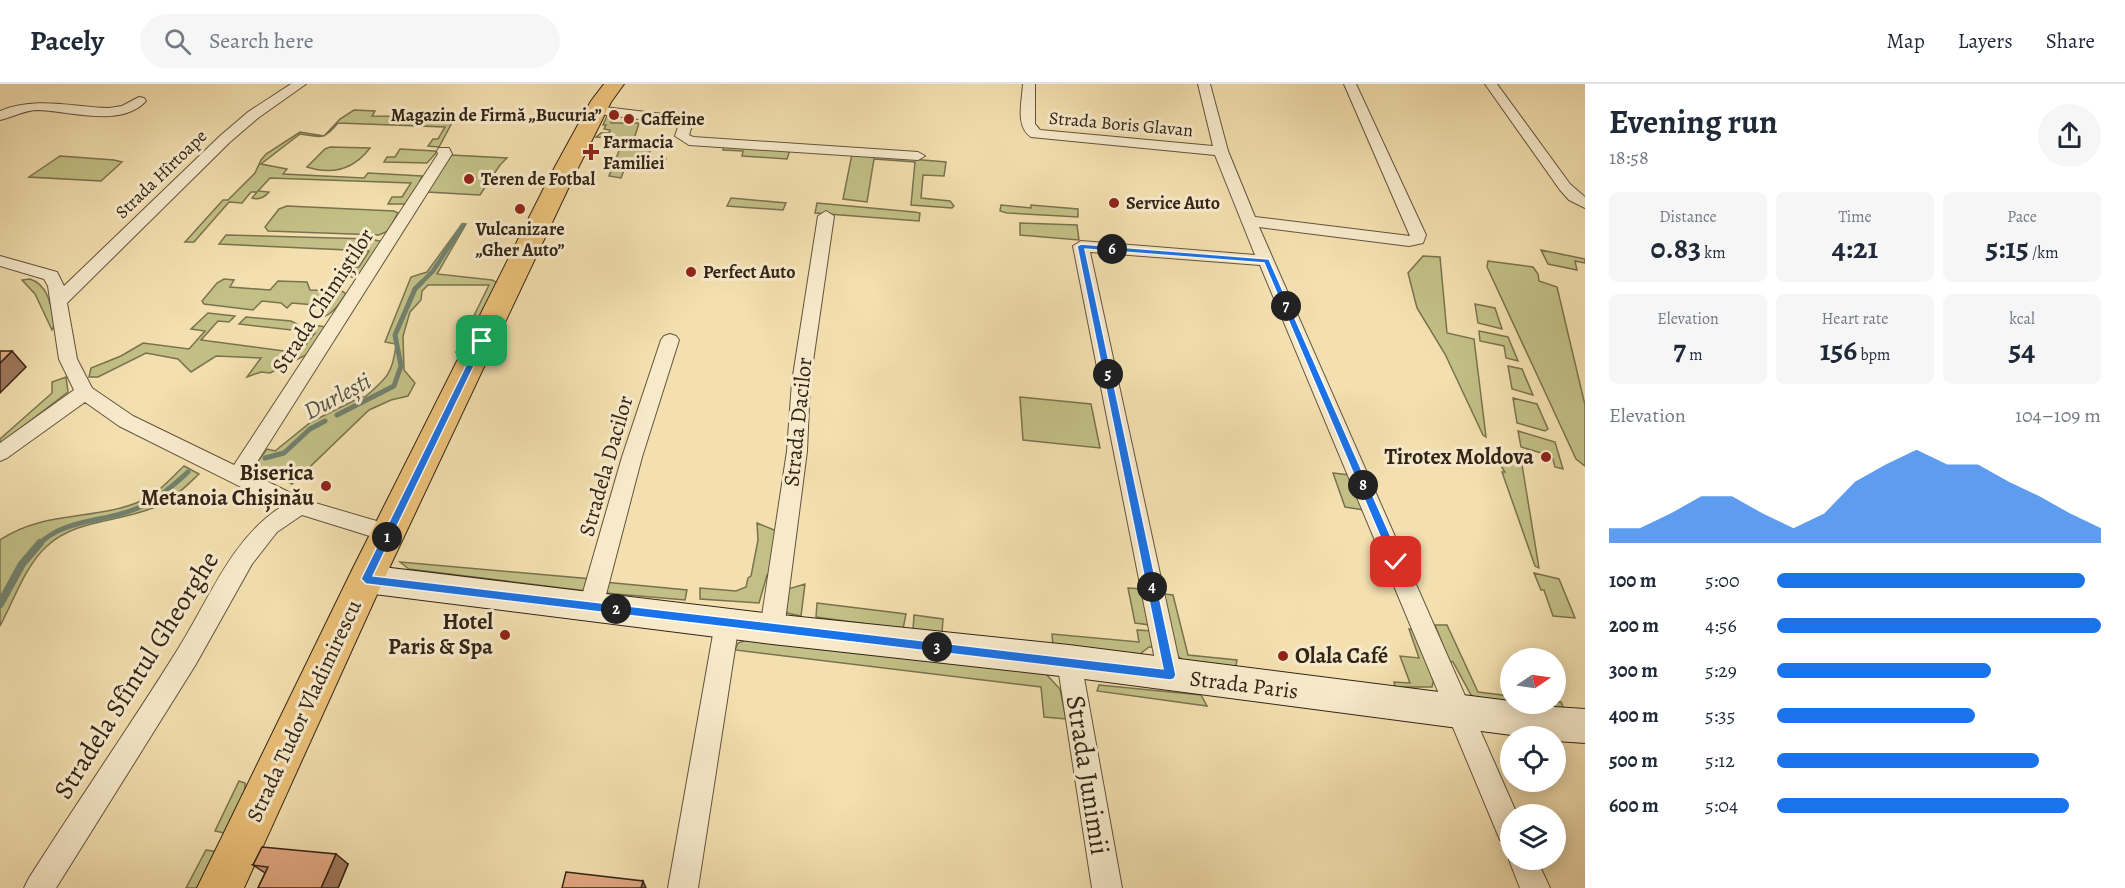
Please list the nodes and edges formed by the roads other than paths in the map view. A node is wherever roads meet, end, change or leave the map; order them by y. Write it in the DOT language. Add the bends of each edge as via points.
graph roads {
  1 [pos="300,84"];
  2 [pos="1029,84"];
  3 [pos="1204,84"];
  4 [pos="1350,84"];
  5 [pos="1491,84"];
  6 [pos="605,93"];
  7 [pos="139,101"];
  8 [pos="0,116"];
  9 [pos="444,151"];
  10 [pos="1221,151"];
  11 [pos="918,156"];
  12 [pos="1585,203"];
  13 [pos="826,216"];
  14 [pos="1249,221"];
  15 [pos="0,261"];
  16 [pos="1267,261"];
  17 [pos="58,302"];
  18 [pos="670,340"];
  19 [pos="85,392"];
  20 [pos="0,453"];
  21 [pos="238,476"];
  22 [pos="299,506"];
  23 [pos="389,533"];
  24 [pos="366,579"];
  25 [pos="591,606"];
  26 [pos="728,624"];
  27 [pos="772,629"];
  28 [pos="1070,661"];
  29 [pos="1170,675"];
  30 [pos="1461,712"];
  31 [pos="1585,726"];
  32 [pos="1500,806"];
  33 [pos="1527,870"];
  34 [pos="39,888"];
  35 [pos="220,888"];
  36 [pos="683,888"];
  37 [pos="1107,888"];
  38 [pos="1535,888"];
  1 -- 17 [label="street, Strada Hîrtoape" via="225,140"];
  2 -- 10 [label="street, Strada Boris Glavan" via="1028,124 1036,134"];
  3 -- 10 [label="street"];
  4 -- 14 [label="street" via="1417,240"];
  5 -- 12 [label="street" via="1565,187"];
  6 -- 11 [label="street" via="683,120 686,122 682,136 689,141"];
  6 -- 23 [label="main road, Strada Tudor Vladimirescu"];
  7 -- 8 [label="street" via="121,112 36,106"];
  9 -- 21 [label="street, Strada Chimiștilor"];
  10 -- 14 [label="street"];
  13 -- 27 [label="street, Strada Dacilor" via="801,382 796,451"];
  14 -- 16 [label="street"];
  15 -- 17 [label="street" via="48,273"];
  16 -- 29 [label="street" via="1081,246"];
  16 -- 30 [label="street"];
  17 -- 19 [label="street" via="68,359"];
  18 -- 25 [label="street, Stradela Dacilor" via="632,457"];
  19 -- 20 [label="street"];
  19 -- 21 [label="street" via="126,421"];
  21 -- 22 [label="street"];
  22 -- 23 [label="street"];
  22 -- 34 [label="street, Stradela Sfîntul Gheorghe" via="269,526 244,557 187,656"];
  23 -- 24 [label="main road, Strada Tudor Vladimirescu"];
  24 -- 25 [label="street, Strada Paris"];
  24 -- 35 [label="main road, Strada Tudor Vladimirescu"];
  25 -- 26 [label="street, Strada Paris"];
  26 -- 27 [label="street, Strada Paris"];
  26 -- 36 [label="street"];
  27 -- 28 [label="street, Strada Paris"];
  28 -- 29 [label="street, Strada Paris"];
  28 -- 37 [label="street, Strada Junimii"];
  29 -- 30 [label="street, Strada Paris"];
  30 -- 31 [label="street, Strada Paris"];
  30 -- 32 [label="street"];
  33 -- 38 [label="street"];
}
